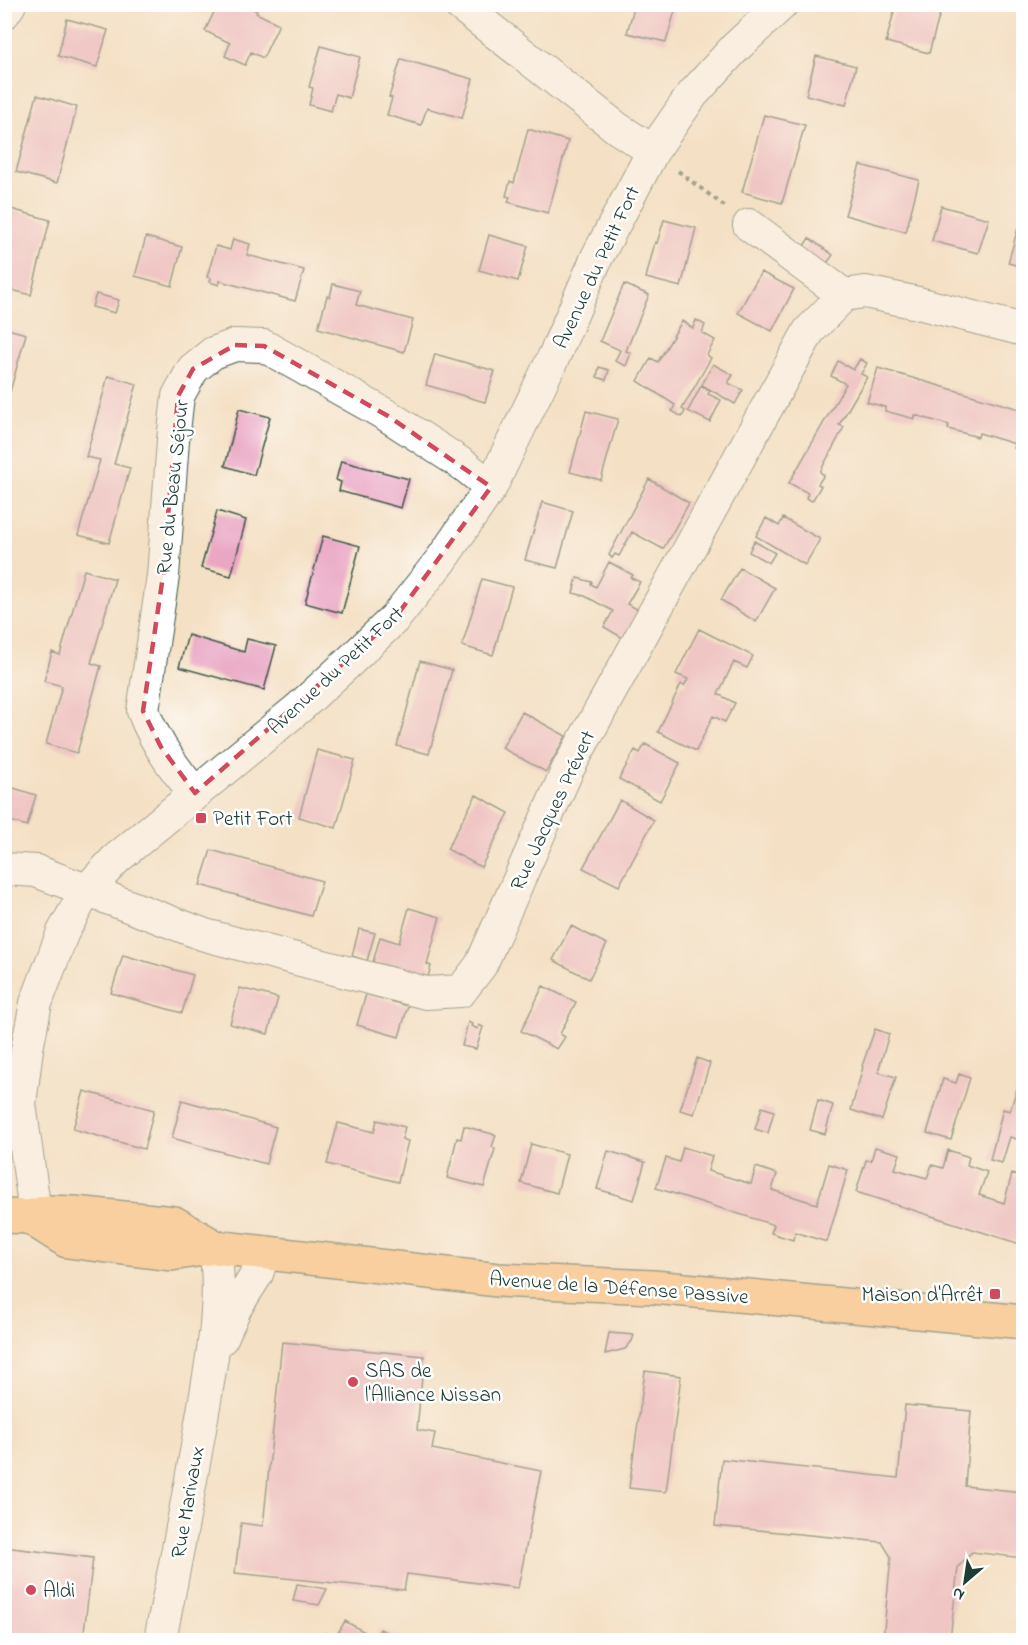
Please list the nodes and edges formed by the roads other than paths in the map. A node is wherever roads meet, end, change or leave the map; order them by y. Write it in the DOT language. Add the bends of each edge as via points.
graph roads {
  1 [pos="10,4"];
  2 [pos="459,4"];
  3 [pos="782,4"];
  4 [pos="4,14"];
  5 [pos="653,151"];
  6 [pos="749,225"];
  7 [pos="844,295"];
  8 [pos="1023,330"];
  9 [pos="491,487"];
  10 [pos="195,793"];
  11 [pos="4,869"];
  12 [pos="86,891"];
  13 [pos="20,1104"];
  14 [pos="4,1137"];
  15 [pos="16,1216"];
  16 [pos="215,1247"];
  17 [pos="264,1252"];
  18 [pos="1023,1322"];
  19 [pos="212,1364"];
  20 [pos="160,1641"];
  1 -- 4 [label="street"];
  2 -- 5 [label="street" via="617,128"];
  3 -- 5 [label="street, Avenue du Petit Fort" via="692,95"];
  5 -- 9 [label="street, Avenue du Petit Fort" via="597,256"];
  6 -- 7 [label="street"];
  7 -- 8 [label="street" via="865,292"];
  7 -- 12 [label="street, Rue Jacques Prévert" via="809,332 568,769 481,965 461,991 426,993 216,938"];
  9 -- 10 [label="street, Avenue du Petit Fort" via="395,618 300,706"];
  9 -- 10 [label="street, Rue du Beau Séjour" via="388,416 264,346 235,345 213,354 194,369 178,396 163,576 143,711 161,747"];
  10 -- 12 [label="street, Avenue du Petit Fort" via="116,859"];
  11 -- 12 [label="street, Rue Jacques Prévert" via="36,871"];
  12 -- 13 [label="street, Avenue du Petit Fort" via="63,932 36,1003"];
  13 -- 14 [label="street, Avenue du Petit Fort"];
  13 -- 15 [label="street, Avenue du Petit Fort" via="33,1198"];
  15 -- 16 [label="main road, Avenue de la Défense Passive" via="68,1241 171,1254"];
  16 -- 17 [label="main road, Avenue de la Défense Passive"];
  16 -- 19 [label="street, Rue Marivaux" via="219,1286"];
  17 -- 18 [label="main road, Avenue de la Défense Passive" via="498,1280 653,1287"];
  17 -- 19 [label="street, Rue Marivaux"];
  19 -- 20 [label="street, Rue Marivaux"];
}
